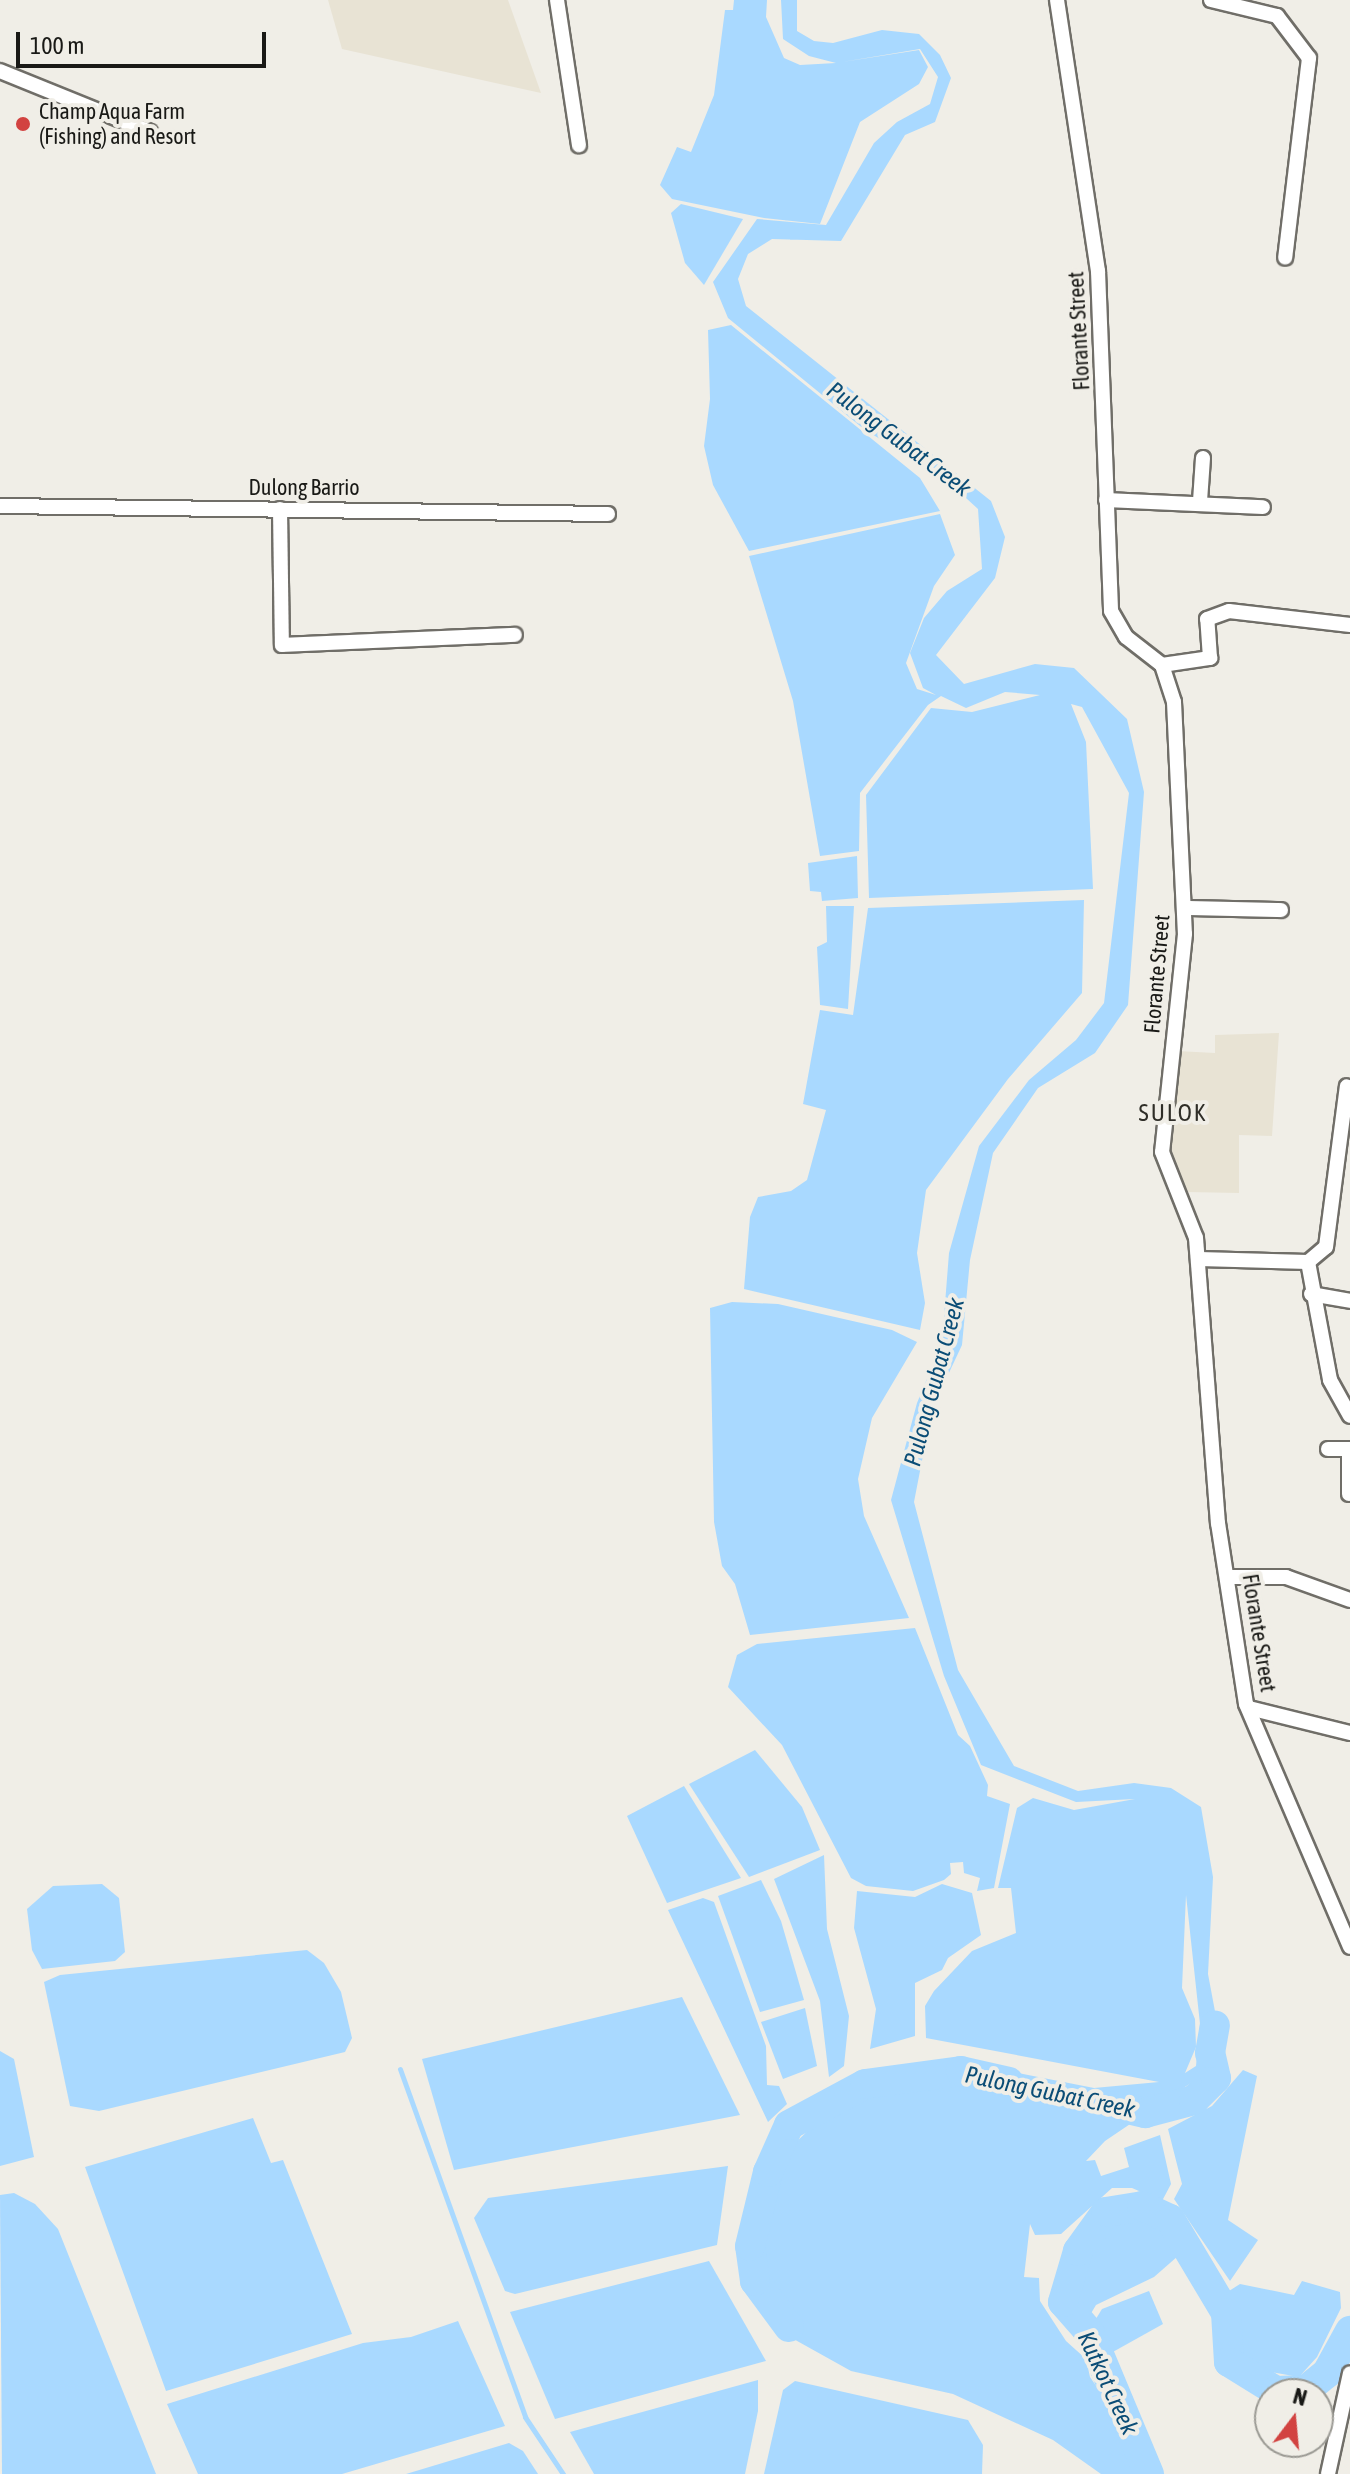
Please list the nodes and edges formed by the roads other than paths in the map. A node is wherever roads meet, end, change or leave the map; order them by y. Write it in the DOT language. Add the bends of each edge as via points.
graph roads {
  1 [pos="557,0"];
  2 [pos="1057,0"];
  3 [pos="1211,0"];
  4 [pos="0,71"];
  5 [pos="150,132"];
  6 [pos="579,145"];
  7 [pos="1285,258"];
  8 [pos="1203,458"];
  9 [pos="1106,500"];
  10 [pos="1200,501"];
  11 [pos="0,506"];
  12 [pos="1263,507"];
  13 [pos="280,509"];
  14 [pos="608,514"];
  15 [pos="1350,625"];
  16 [pos="515,635"];
  17 [pos="1162,665"];
  18 [pos="1185,908"];
  19 [pos="1281,910"];
  20 [pos="1347,1086"];
  21 [pos="1346,1133"];
  22 [pos="1199,1259"];
  23 [pos="1308,1262"];
  24 [pos="1311,1294"];
  25 [pos="1350,1301"];
  26 [pos="1350,1416"];
  27 [pos="1328,1449"];
  28 [pos="1350,1449"];
  29 [pos="1333,1489"];
  30 [pos="1350,1494"];
  31 [pos="1227,1577"];
  32 [pos="1350,1600"];
  33 [pos="1249,1708"];
  34 [pos="1350,1733"];
  35 [pos="1350,1947"];
  36 [pos="1350,2373"];
  37 [pos="1349,2391"];
  38 [pos="1328,2474"];
  1 -- 6 [label="street"];
  2 -- 9 [label="street, Florante Street" via="1098,271"];
  3 -- 7 [label="street" via="1277,16 1309,58"];
  4 -- 5 [label="street"];
  8 -- 10 [label="street"];
  9 -- 10 [label="street"];
  9 -- 17 [label="street, Florante Street" via="1111,611 1126,637"];
  10 -- 12 [label="street"];
  11 -- 13 [label="street, Dulong Barrio"];
  13 -- 14 [label="street, Dulong Barrio"];
  13 -- 16 [label="street" via="282,645"];
  15 -- 17 [label="street" via="1229,611 1207,619 1210,658"];
  17 -- 18 [label="street, Florante Street" via="1174,702"];
  18 -- 19 [label="street"];
  18 -- 22 [label="street, Florante Street" via="1162,1152 1193,1221"];
  20 -- 21 [label="street"];
  21 -- 23 [label="street" via="1326,1247"];
  22 -- 23 [label="street"];
  22 -- 31 [label="street, Florante Street" via="1210,1458"];
  23 -- 24 [label="street"];
  24 -- 25 [label="street"];
  24 -- 26 [label="street" via="1330,1380"];
  27 -- 28 [label="street"];
  28 -- 30 [label="street"];
  29 -- 30 [label="street"];
  31 -- 32 [label="street" via="1286,1577"];
  31 -- 33 [label="street, Florante Street"];
  33 -- 34 [label="street"];
  33 -- 35 [label="street, Florante Street"];
  36 -- 37 [label="street"];
  37 -- 38 [label="street"];
}
